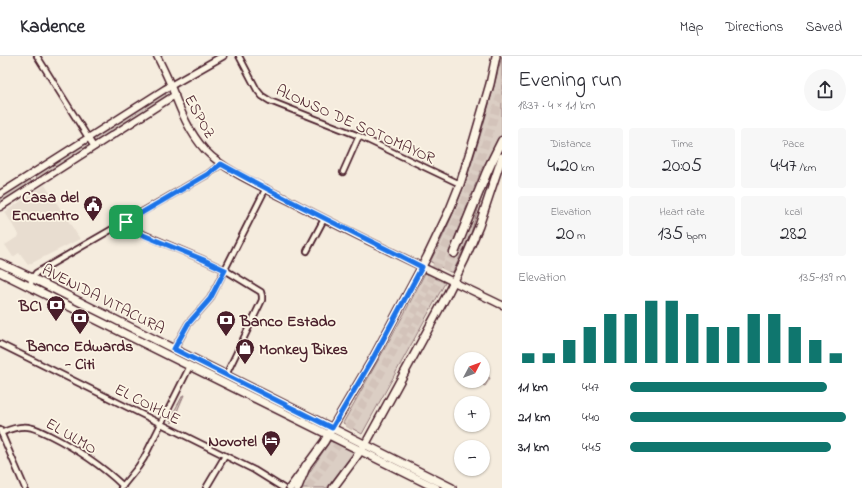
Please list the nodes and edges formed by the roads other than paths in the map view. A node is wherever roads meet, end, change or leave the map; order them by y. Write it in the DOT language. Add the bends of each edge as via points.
graph roads {
  1 [pos="37,56"];
  2 [pos="157,56"];
  3 [pos="223,56"];
  4 [pos="239,56"];
  5 [pos="496,56"];
  6 [pos="171,86"];
  7 [pos="174,96"];
  8 [pos="359,136"];
  9 [pos="88,138"];
  10 [pos="502,141"];
  11 [pos="94,147"];
  12 [pos="502,157"];
  13 [pos="221,164"];
  14 [pos="35,172"];
  15 [pos="344,172"];
  16 [pos="41,181"];
  17 [pos="460,184"];
  18 [pos="266,188"];
  19 [pos="0,194"];
  20 [pos="0,207"];
  21 [pos="324,219"];
  22 [pos="126,222"];
  23 [pos="307,251"];
  24 [pos="454,253"];
  25 [pos="0,263"];
  26 [pos="422,267"];
  27 [pos="225,270"];
  28 [pos="0,272"];
  29 [pos="32,278"];
  30 [pos="454,282"];
  31 [pos="30,286"];
  32 [pos="502,305"];
  33 [pos="0,344"];
  34 [pos="174,349"];
  35 [pos="190,366"];
  36 [pos="219,371"];
  37 [pos="226,375"];
  38 [pos="161,424"];
  39 [pos="331,431"];
  40 [pos="1,432"];
  41 [pos="363,447"];
  42 [pos="225,456"];
  43 [pos="306,466"];
  44 [pos="122,487"];
  45 [pos="25,488"];
  46 [pos="206,488"];
  47 [pos="283,488"];
  48 [pos="290,488"];
  49 [pos="297,488"];
  50 [pos="333,488"];
  51 [pos="436,488"];
  52 [pos="452,488"];
  1 -- 9 [label="street"];
  2 -- 6 [label="street, ESPOZ"];
  3 -- 6 [label="street"];
  4 -- 8 [label="street, ALONSO DE SOTOMAYOR" via="262,96"];
  5 -- 17 [label="main road"];
  6 -- 7 [label="street, ESPOZ"];
  6 -- 9 [label="street"];
  7 -- 11 [label="street"];
  7 -- 13 [label="street, ESPOZ" via="194,136"];
  8 -- 15 [label="street"];
  8 -- 17 [label="street, ALONSO DE SOTOMAYOR"];
  9 -- 11 [label="street"];
  9 -- 14 [label="street"];
  10 -- 24 [label="highway" via="488,168"];
  11 -- 16 [label="street"];
  12 -- 30 [label="main road" via="479,226"];
  13 -- 18 [label="street, ESPOZ"];
  13 -- 22 [label="street"];
  14 -- 16 [label="street"];
  14 -- 19 [label="street"];
  16 -- 20 [label="street"];
  17 -- 26 [label="main road"];
  18 -- 21 [label="street, ESPOZ"];
  18 -- 27 [label="street"];
  21 -- 23 [label="street"];
  21 -- 26 [label="street, ESPOZ"];
  22 -- 27 [label="street" via="131,230"];
  22 -- 29 [label="street" via="36,273"];
  25 -- 29 [label="main road, AVENIDA VITACURA"];
  26 -- 30 [label="street, ESPOZ"];
  26 -- 39 [label="main road"];
  27 -- 34 [label="street" via="210,299 188,324"];
  27 -- 37 [label="street" via="259,290 262,296"];
  28 -- 31 [label="main road, AVENIDA VITACURA"];
  29 -- 31 [label="street"];
  29 -- 34 [label="main road, AVENIDA VITACURA"];
  30 -- 32 [label="street, ESPOZ"];
  30 -- 41 [label="main road"];
  31 -- 35 [label="main road, AVENIDA VITACURA"];
  33 -- 38 [label="street, EL COIHUE"];
  34 -- 36 [label="main road, AVENIDA VITACURA"];
  35 -- 36 [label="main road" via="195,364"];
  35 -- 38 [label="street"];
  35 -- 39 [label="main road, AVENIDA VITACURA"];
  36 -- 37 [label="main road, AVENIDA VITACURA"];
  37 -- 39 [label="main road, AVENIDA VITACURA"];
  38 -- 42 [label="street, EL COIHUE"];
  38 -- 44 [label="street" via="141,462"];
  39 -- 41 [label="main road, AVENIDA VITACURA"];
  39 -- 43 [label="main road"];
  40 -- 44 [label="street, EL ULMO" via="21,427 36,429 76,450"];
  40 -- 45 [label="street"];
  41 -- 50 [label="main road"];
  41 -- 51 [label="main road, AVENIDA VITACURA"];
  41 -- 52 [label="main road, AVENIDA VITACURA"];
  42 -- 46 [label="street"];
  42 -- 47 [label="street, EL COIHUE"];
  43 -- 48 [label="main road"];
  43 -- 49 [label="highway"];
}
